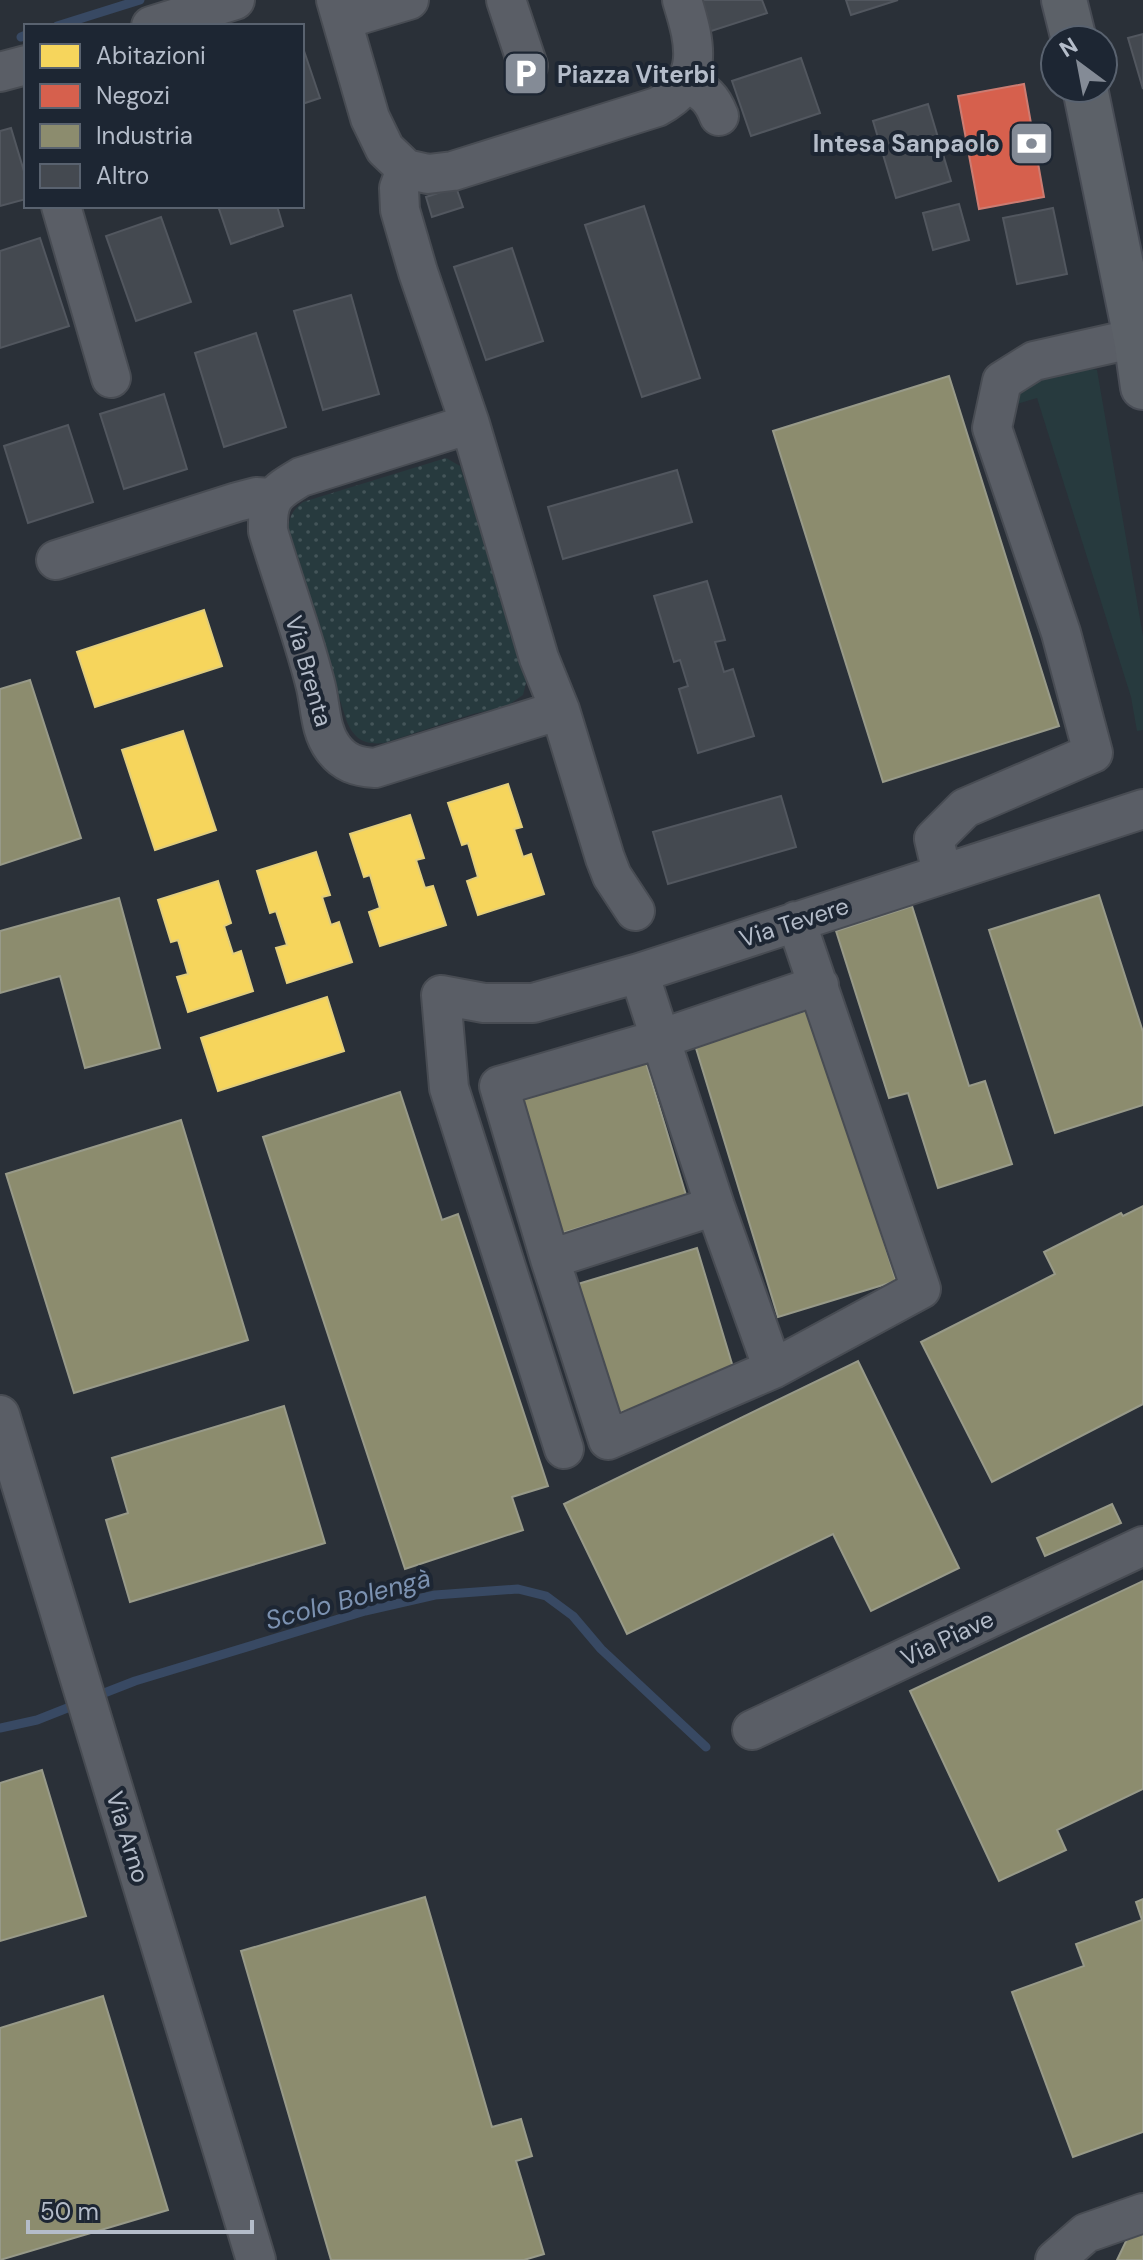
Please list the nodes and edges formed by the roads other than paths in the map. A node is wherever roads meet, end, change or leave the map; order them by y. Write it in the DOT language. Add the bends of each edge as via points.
graph roads {
  1 [pos="235,0"];
  2 [pos="409,0"];
  3 [pos="506,0"];
  4 [pos="682,0"];
  5 [pos="1064,0"];
  6 [pos="339,10"];
  7 [pos="157,24"];
  8 [pos="1070,24"];
  9 [pos="528,66"];
  10 [pos="687,83"];
  11 [pos="1088,104"];
  12 [pos="719,116"];
  13 [pos="406,169"];
  14 [pos="62,208"];
  15 [pos="1136,338"];
  16 [pos="111,378"];
  17 [pos="1143,387"];
  18 [pos="470,424"];
  19 [pos="271,498"];
  20 [pos="56,560"];
  21 [pos="560,710"];
  22 [pos="1143,809"];
  23 [pos="942,873"];
  24 [pos="635,911"];
  25 [pos="796,921"];
  26 [pos="639,973"];
  27 [pos="819,985"];
  28 [pos="660,1039"];
  29 [pos="715,1206"];
  30 [pos="550,1259"];
  31 [pos="773,1369"];
  32 [pos="0,1415"];
  33 [pos="564,1449"];
  34 [pos="1143,1546"];
  35 [pos="752,1730"];
  36 [pos="1143,2213"];
  37 [pos="256,2260"];
  38 [pos="1055,2260"];
  1 -- 7 [label="street"];
  2 -- 6 [label="street"];
  3 -- 9 [label="street"];
  4 -- 10 [label="street" via="694,38"];
  5 -- 8 [label="main road"];
  6 -- 13 [label="street" via="370,118 385,149"];
  10 -- 12 [label="street" via="713,100"];
  10 -- 13 [label="street" via="657,107 453,171 428,174"];
  11 -- 15 [label="main road"];
  13 -- 18 [label="street" via="399,188 400,210"];
  14 -- 16 [label="street"];
  15 -- 17 [label="main road"];
  15 -- 23 [label="street" via="1034,361 1002,381 992,428 1061,633 1093,753 965,808 934,839"];
  18 -- 19 [label="street" via="301,477"];
  18 -- 21 [label="street" via="535,644"];
  19 -- 20 [label="street" via="237,502"];
  19 -- 21 [label="street, Via Brenta" via="268,531 316,685 322,726 346,761 375,768"];
  21 -- 24 [label="street" via="612,876"];
  22 -- 23 [label="street, Via Tevere"];
  23 -- 25 [label="street, Via Tevere"];
  25 -- 26 [label="street, Via Tevere"];
  25 -- 27 [label="street"];
  26 -- 28 [label="street"];
  26 -- 33 [label="street, Via Tevere" via="533,1003 484,1003 441,995 449,1088"];
  27 -- 28 [label="street"];
  27 -- 31 [label="street" via="921,1289"];
  28 -- 29 [label="street"];
  28 -- 30 [label="street" via="499,1086"];
  29 -- 30 [label="street"];
  29 -- 31 [label="street"];
  30 -- 31 [label="street" via="608,1440"];
  32 -- 37 [label="street, Via Arno"];
  34 -- 35 [label="street, Via Piave"];
  36 -- 38 [label="street" via="1086,2233"];
}
